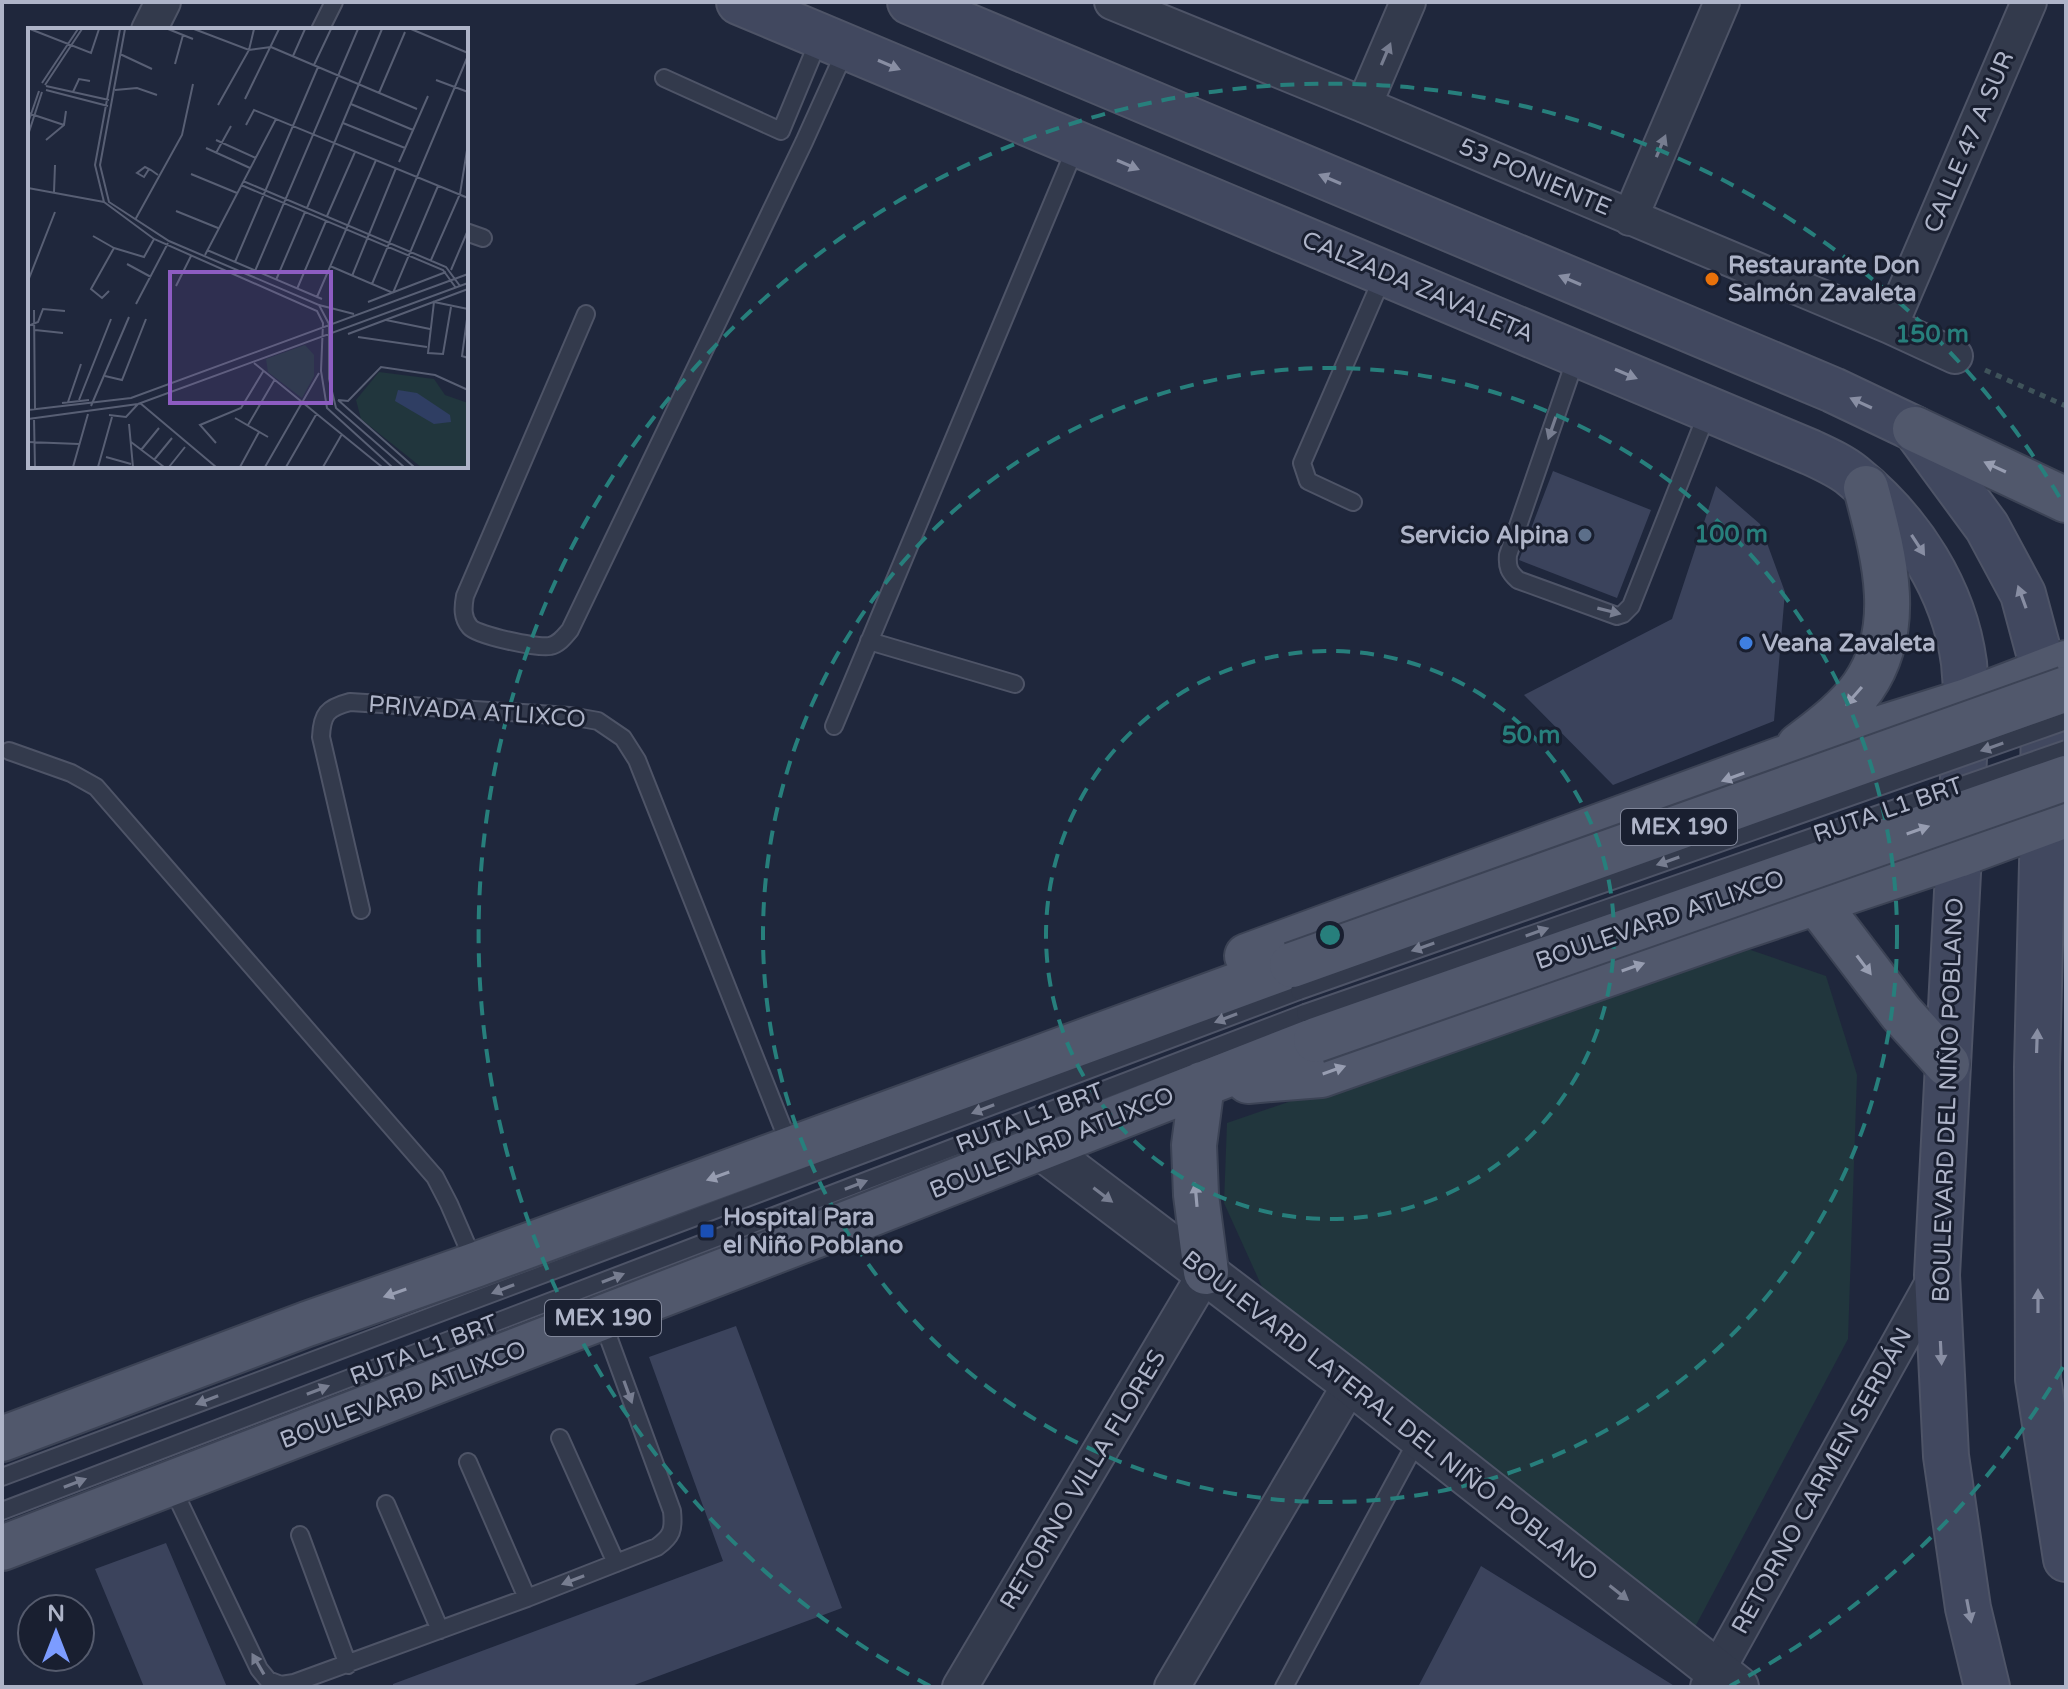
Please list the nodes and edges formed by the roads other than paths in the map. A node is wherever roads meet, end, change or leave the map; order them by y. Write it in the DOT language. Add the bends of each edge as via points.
graph roads {
  1 [pos="163,2"];
  2 [pos="334,2"];
  3 [pos="739,2"];
  4 [pos="910,2"];
  5 [pos="1112,2"];
  6 [pos="1408,2"];
  7 [pos="1722,2"];
  8 [pos="2029,2"];
  9 [pos="150,28"];
  10 [pos="321,28"];
  11 [pos="834,42"];
  12 [pos="664,78"];
  13 [pos="1364,105"];
  14 [pos="781,131"];
  15 [pos="804,142"];
  16 [pos="1077,144"];
  17 [pos="1630,218"];
  18 [pos="468,233"];
  19 [pos="483,238"];
  20 [pos="1385,273"];
  21 [pos="586,314"];
  22 [pos="1890,326"];
  23 [pos="1577,354"];
  24 [pos="1955,356"];
  25 [pos="1709,409"];
  26 [pos="1915,429"];
  27 [pos="1866,488"];
  28 [pos="2066,500"];
  29 [pos="1353,502"];
  30 [pos="869,641"];
  31 [pos="2059,675"];
  32 [pos="1015,684"];
  33 [pos="1967,701"];
  34 [pos="2066,721"];
  35 [pos="834,726"];
  36 [pos="2066,749"];
  37 [pos="9,751"];
  38 [pos="1782,759"];
  39 [pos="2066,778"];
  40 [pos="2055,819"];
  41 [pos="1958,855"];
  42 [pos="1817,903"];
  43 [pos="361,910"];
  44 [pos="1295,978"];
  45 [pos="1155,1016"];
  46 [pos="1310,1026"];
  47 [pos="1947,1064"];
  48 [pos="1202,1084"];
  49 [pos="1041,1148"];
  50 [pos="791,1150"];
  51 [pos="475,1265"];
  52 [pos="1206,1272"];
  53 [pos="1937,1275"];
  54 [pos="601,1318"];
  55 [pos="2038,1379"];
  56 [pos="1351,1383"];
  57 [pos="1419,1437"];
  58 [pos="560,1438"];
  59 [pos="2,1439"];
  60 [pos="2066,1441"];
  61 [pos="468,1462"];
  62 [pos="2,1477"];
  63 [pos="171,1485"];
  64 [pos="386,1504"];
  65 [pos="2,1511"];
  66 [pos="300,1535"];
  67 [pos="2,1548"];
  68 [pos="2066,1559"];
  69 [pos="616,1563"];
  70 [pos="527,1598"];
  71 [pos="440,1630"];
  72 [pos="348,1665"];
  73 [pos="1721,1681"];
  74 [pos="960,1687"];
  75 [pos="1172,1687"];
  76 [pos="1284,1687"];
  77 [pos="1987,1687"];
  1 -- 9 [label="street"];
  2 -- 10 [label="lane"];
  3 -- 11 [label="main road, CALZADA ZAVALETA"];
  26 -- 4 [label="main road, one-way"];
  5 -- 13 [label="street, 53 PONIENTE"];
  13 -- 6 [label="street, one-way"];
  17 -- 7 [label="street, one-way"];
  8 -- 22 [label="street, CALLE 47 A SUR"];
  11 -- 14 [label="lane"];
  11 -- 15 [label="lane"];
  11 -- 16 [label="main road, CALZADA ZAVALETA, one-way"];
  12 -- 14 [label="lane"];
  13 -- 17 [label="street, 53 PONIENTE"];
  14 -- 15 [label="lane"];
  15 -- 21 [label="lane" via="570,630 551,646 485,635 471,628 463,613 465,596"];
  16 -- 20 [label="main road, CALZADA ZAVALETA, one-way"];
  16 -- 30 [label="lane"];
  17 -- 22 [label="street, 53 PONIENTE"];
  18 -- 19 [label="lane"];
  20 -- 23 [label="main road, CALZADA ZAVALETA"];
  20 -- 29 [label="lane" via="1302,463 1308,481"];
  22 -- 24 [label="street, 53 PONIENTE"];
  23 -- 25 [label="main road, CALZADA ZAVALETA, one-way"];
  23 -- 25 [label="lane, one-way" via="1508,555 1507,566 1518,580 1617,616 1627,611"];
  25 -- 27 [label="main road, CALZADA ZAVALETA" via="1830,462"];
  28 -- 26 [label="main road, one-way"];
  31 -- 26 [label="main road, one-way" via="1987,527"];
  27 -- 33 [label="main road, CALZADA ZAVALETA, one-way" via="1909,532 1939,581 1958,635"];
  27 -- 38 [label="main road, one-way" via="1886,572 1882,647 1862,689"];
  30 -- 32 [label="lane"];
  30 -- 35 [label="lane"];
  31 -- 33 [label="main road"];
  31 -- 40 [label="main road"];
  31 -- 44 [label="main road, MEX 190, bridge"];
  33 -- 38 [label="main road"];
  33 -- 41 [label="main road, BOULEVARD DEL NIÑO POBLANO"];
  34 -- 44 [label="lane, RUTA L1 BRT, one-way, bridge"];
  46 -- 36 [label="lane, RUTA L1 BRT, one-way, bridge"];
  37 -- 51 [label="lane" via="96,787 435,1177"];
  38 -- 42 [label="main road" via="1829,787 1840,800 1852,835 1843,869"];
  38 -- 45 [label="main road, one-way" via="1235,960"];
  46 -- 39 [label="main road, BOULEVARD ATLIXCO / MEX 190, one-way, bridge"];
  40 -- 41 [label="main road"];
  55 -- 40 [label="main road, one-way" via="2037,1067"];
  41 -- 42 [label="main road"];
  41 -- 47 [label="main road, BOULEVARD DEL NIÑO POBLANO"];
  42 -- 47 [label="main road, one-way"];
  48 -- 42 [label="main road, one-way" via="1321,1075"];
  43 -- 50 [label="lane, PRIVADA ATLIXCO" via="321,737 322,720 333,706 350,702 598,721 623,738 637,760"];
  44 -- 45 [label="main road, MEX 190"];
  44 -- 62 [label="lane, RUTA L1 BRT, one-way"];
  45 -- 50 [label="main road, MEX 190"];
  46 -- 48 [label="main road, BOULEVARD ATLIXCO / MEX 190"];
  65 -- 46 [label="lane, RUTA L1 BRT, one-way"];
  47 -- 53 [label="main road, BOULEVARD DEL NIÑO POBLANO"];
  48 -- 49 [label="main road, BOULEVARD ATLIXCO / MEX 190"];
  52 -- 48 [label="main road, one-way" via="1194,1145"];
  49 -- 52 [label="street, BOULEVARD LATERAL DEL NIÑO POBLANO, one-way"];
  49 -- 54 [label="main road, BOULEVARD ATLIXCO / MEX 190"];
  50 -- 51 [label="main road, MEX 190, one-way"];
  51 -- 59 [label="main road, MEX 190, one-way"];
  52 -- 56 [label="street, BOULEVARD LATERAL DEL NIÑO POBLANO"];
  52 -- 74 [label="street, RETORNO VILLA FLORES"];
  53 -- 73 [label="street, RETORNO CARMEN SERDÁN"];
  53 -- 77 [label="main road, BOULEVARD DEL NIÑO POBLANO, one-way" via="1946,1456 1968,1608"];
  54 -- 63 [label="main road, BOULEVARD ATLIXCO / MEX 190"];
  54 -- 69 [label="lane, one-way" via="674,1526 657,1547"];
  55 -- 60 [label="street"];
  55 -- 68 [label="main road"];
  56 -- 57 [label="street, BOULEVARD LATERAL DEL NIÑO POBLANO"];
  56 -- 75 [label="street"];
  57 -- 73 [label="street, BOULEVARD LATERAL DEL NIÑO POBLANO, one-way"];
  57 -- 76 [label="lane"];
  58 -- 69 [label="lane"];
  61 -- 70 [label="lane"];
  63 -- 67 [label="main road, BOULEVARD ATLIXCO / MEX 190"];
  72 -- 63 [label="lane, one-way" via="294,1683 268,1680"];
  64 -- 71 [label="lane"];
  66 -- 72 [label="lane"];
  69 -- 70 [label="lane, one-way"];
  70 -- 71 [label="lane"];
  71 -- 72 [label="lane"];
}
